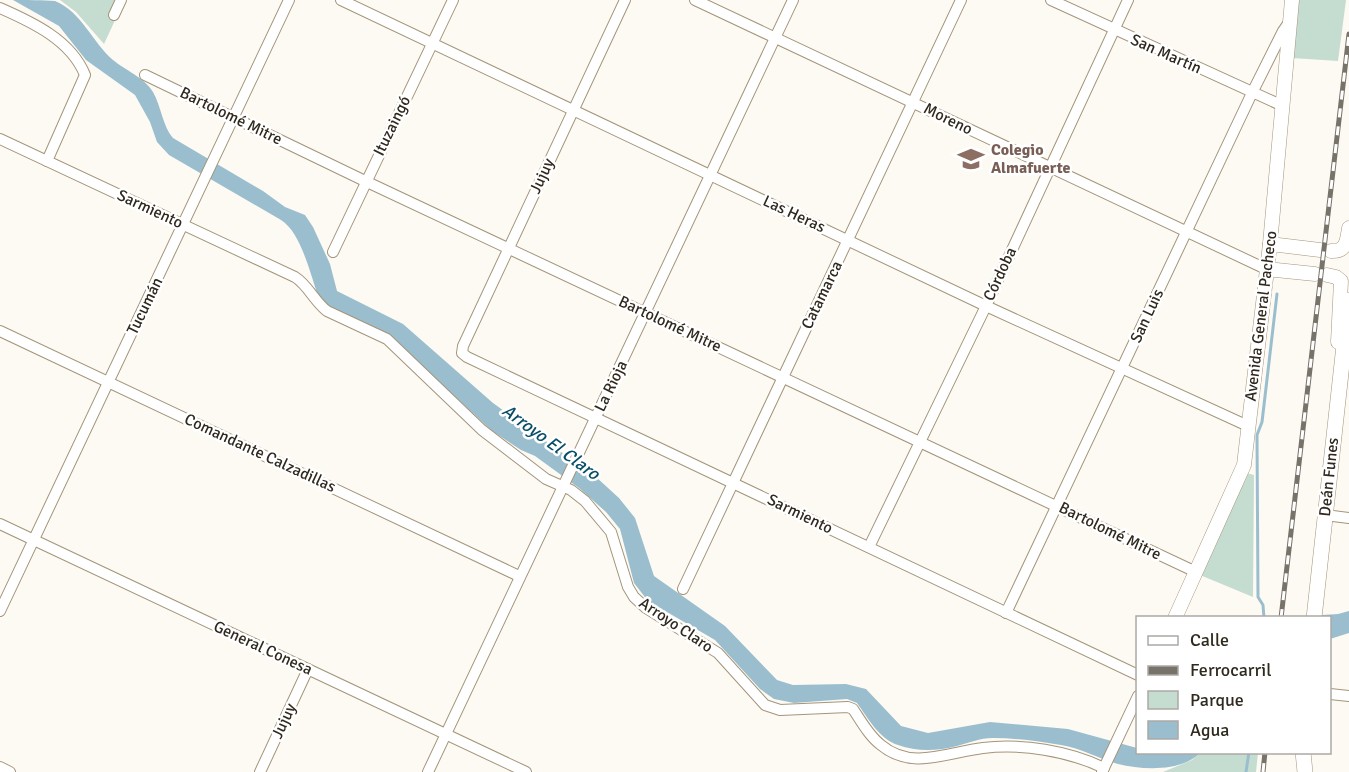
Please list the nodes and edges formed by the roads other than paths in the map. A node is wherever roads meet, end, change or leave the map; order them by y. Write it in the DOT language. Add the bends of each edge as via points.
graph roads {
  1 [pos="121,0"];
  2 [pos="289,0"];
  3 [pos="341,0"];
  4 [pos="453,0"];
  5 [pos="625,0"];
  6 [pos="695,0"];
  7 [pos="793,0"];
  8 [pos="961,0"];
  9 [pos="1051,0"];
  10 [pos="1128,0"];
  11 [pos="1292,0"];
  12 [pos="0,8"];
  13 [pos="114,15"];
  14 [pos="1290,21"];
  15 [pos="1114,30"];
  16 [pos="775,38"];
  17 [pos="433,43"];
  18 [pos="145,75"];
  19 [pos="1252,93"];
  20 [pos="913,102"];
  21 [pos="1283,106"];
  22 [pos="572,111"];
  23 [pos="234,118"];
  24 [pos="0,139"];
  25 [pos="47,161"];
  26 [pos="1049,167"];
  27 [pos="711,175"];
  28 [pos="365,181"];
  29 [pos="184,225"];
  30 [pos="1349,228"];
  31 [pos="1186,231"];
  32 [pos="849,239"];
  33 [pos="1270,244"];
  34 [pos="508,248"];
  35 [pos="333,252"];
  36 [pos="1266,269"];
  37 [pos="301,281"];
  38 [pos="1349,300"];
  39 [pos="986,306"];
  40 [pos="646,312"];
  41 [pos="0,331"];
  42 [pos="462,353"];
  43 [pos="1122,369"];
  44 [pos="1345,376"];
  45 [pos="783,377"];
  46 [pos="108,381"];
  47 [pos="595,419"];
  48 [pos="1248,426"];
  49 [pos="920,441"];
  50 [pos="733,482"];
  51 [pos="564,485"];
  52 [pos="1057,506"];
  53 [pos="1325,515"];
  54 [pos="1349,518"];
  55 [pos="0,524"];
  56 [pos="33,539"];
  57 [pos="869,547"];
  58 [pos="1196,572"];
  59 [pos="519,576"];
  60 [pos="684,589"];
  61 [pos="0,611"];
  62 [pos="1006,613"];
  63 [pos="1314,613"];
  64 [pos="1176,616"];
  65 [pos="308,669"];
  66 [pos="1136,675"];
  67 [pos="1331,694"];
  68 [pos="1349,696"];
  69 [pos="1136,698"];
  70 [pos="446,735"];
  71 [pos="0,767"];
  72 [pos="1104,768"];
  73 [pos="10,772"];
  74 [pos="260,772"];
  75 [pos="428,772"];
  76 [pos="526,772"];
  1 -- 13 [label="street"];
  2 -- 23 [label="street, Tucumán"];
  3 -- 17 [label="street, Las Heras"];
  4 -- 17 [label="street, Ituzaingó"];
  5 -- 22 [label="street, Jujuy"];
  6 -- 16 [label="street, Moreno"];
  7 -- 16 [label="street, La Rioja"];
  8 -- 20 [label="street, Catamarca"];
  9 -- 15 [label="street, San Martín"];
  10 -- 15 [label="street, Córdoba"];
  11 -- 14 [label="street, Avenida General Pacheco"];
  12 -- 25 [label="street" via="59,41 78,60 85,75"];
  14 -- 19 [label="street, San Luis"];
  14 -- 21 [label="street, Avenida General Pacheco"];
  15 -- 19 [label="street, San Martín"];
  15 -- 26 [label="street, Córdoba"];
  16 -- 20 [label="street, Moreno"];
  16 -- 27 [label="street, La Rioja"];
  17 -- 22 [label="street, Las Heras"];
  17 -- 28 [label="street, Ituzaingó"];
  18 -- 23 [label="street, Bartolomé Mitre"];
  19 -- 21 [label="street, San Martín"];
  19 -- 31 [label="street, San Luis"];
  20 -- 26 [label="street, Moreno"];
  20 -- 32 [label="street, Catamarca"];
  21 -- 33 [label="street, Avenida General Pacheco"];
  22 -- 27 [label="street, Las Heras"];
  22 -- 34 [label="street, Jujuy"];
  23 -- 28 [label="street, Bartolomé Mitre"];
  23 -- 29 [label="street, Tucumán"];
  24 -- 25 [label="street, Sarmiento"];
  25 -- 29 [label="street, Sarmiento"];
  26 -- 31 [label="street, Moreno"];
  26 -- 39 [label="street, Córdoba"];
  27 -- 32 [label="street, Las Heras"];
  27 -- 40 [label="street, La Rioja"];
  28 -- 34 [label="street, Bartolomé Mitre"];
  28 -- 35 [label="street, Ituzaingó"];
  29 -- 37 [label="street, Sarmiento"];
  29 -- 46 [label="street, Tucumán"];
  30 -- 33 [label="street" via="1341,250"];
  31 -- 36 [label="street, Moreno"];
  31 -- 43 [label="street, San Luis"];
  32 -- 39 [label="street, Las Heras"];
  32 -- 45 [label="street, Catamarca"];
  33 -- 36 [label="street, Avenida General Pacheco"];
  34 -- 40 [label="street, Bartolomé Mitre"];
  34 -- 42 [label="street, Jujuy"];
  36 -- 44 [label="street" via="1321,274 1341,281 1338,365"];
  36 -- 48 [label="street, Avenida General Pacheco"];
  37 -- 51 [label="street, Arroyo Claro" via="319,305 387,339 482,430 546,479"];
  38 -- 44 [label="main road, Deán Funes"];
  39 -- 43 [label="street, Las Heras"];
  39 -- 49 [label="street, Córdoba"];
  40 -- 45 [label="street, Bartolomé Mitre"];
  40 -- 47 [label="street, La Rioja"];
  41 -- 46 [label="street, Comandante Calzadillas"];
  42 -- 47 [label="street, Sarmiento"];
  43 -- 48 [label="street, Las Heras"];
  43 -- 52 [label="street, San Luis"];
  44 -- 53 [label="main road, Deán Funes"];
  45 -- 49 [label="street, Bartolomé Mitre"];
  45 -- 50 [label="street, Catamarca"];
  46 -- 56 [label="street, Tucumán"];
  46 -- 59 [label="street, Comandante Calzadillas"];
  47 -- 50 [label="street, Sarmiento"];
  47 -- 51 [label="street, La Rioja"];
  48 -- 58 [label="street, Avenida General Pacheco" via="1241,475"];
  49 -- 52 [label="street, Bartolomé Mitre"];
  49 -- 57 [label="street, Córdoba"];
  50 -- 57 [label="street, Sarmiento"];
  50 -- 60 [label="street, Catamarca"];
  51 -- 59 [label="street, La Rioja"];
  51 -- 72 [label="street, Arroyo Claro" via="585,501 611,532 634,597 718,653 772,709 848,707 880,745 907,758 930,759 1004,747 1050,750"];
  52 -- 58 [label="street, Bartolomé Mitre"];
  52 -- 62 [label="street, San Luis"];
  53 -- 54 [label="street"];
  53 -- 63 [label="main road, Deán Funes"];
  55 -- 56 [label="street, General Conesa"];
  56 -- 61 [label="street, Tucumán"];
  56 -- 65 [label="street, General Conesa"];
  57 -- 62 [label="street, Sarmiento"];
  58 -- 64 [label="street, Avenida General Pacheco"];
  59 -- 70 [label="street, La Rioja"];
  62 -- 66 [label="street, Sarmiento"];
  65 -- 70 [label="street, General Conesa"];
  65 -- 74 [label="street, Jujuy"];
  67 -- 68 [label="street"];
  69 -- 72 [label="street"];
  70 -- 75 [label="street, La Rioja"];
  70 -- 76 [label="street, General Conesa"];
  71 -- 73 [label="street"];
}
